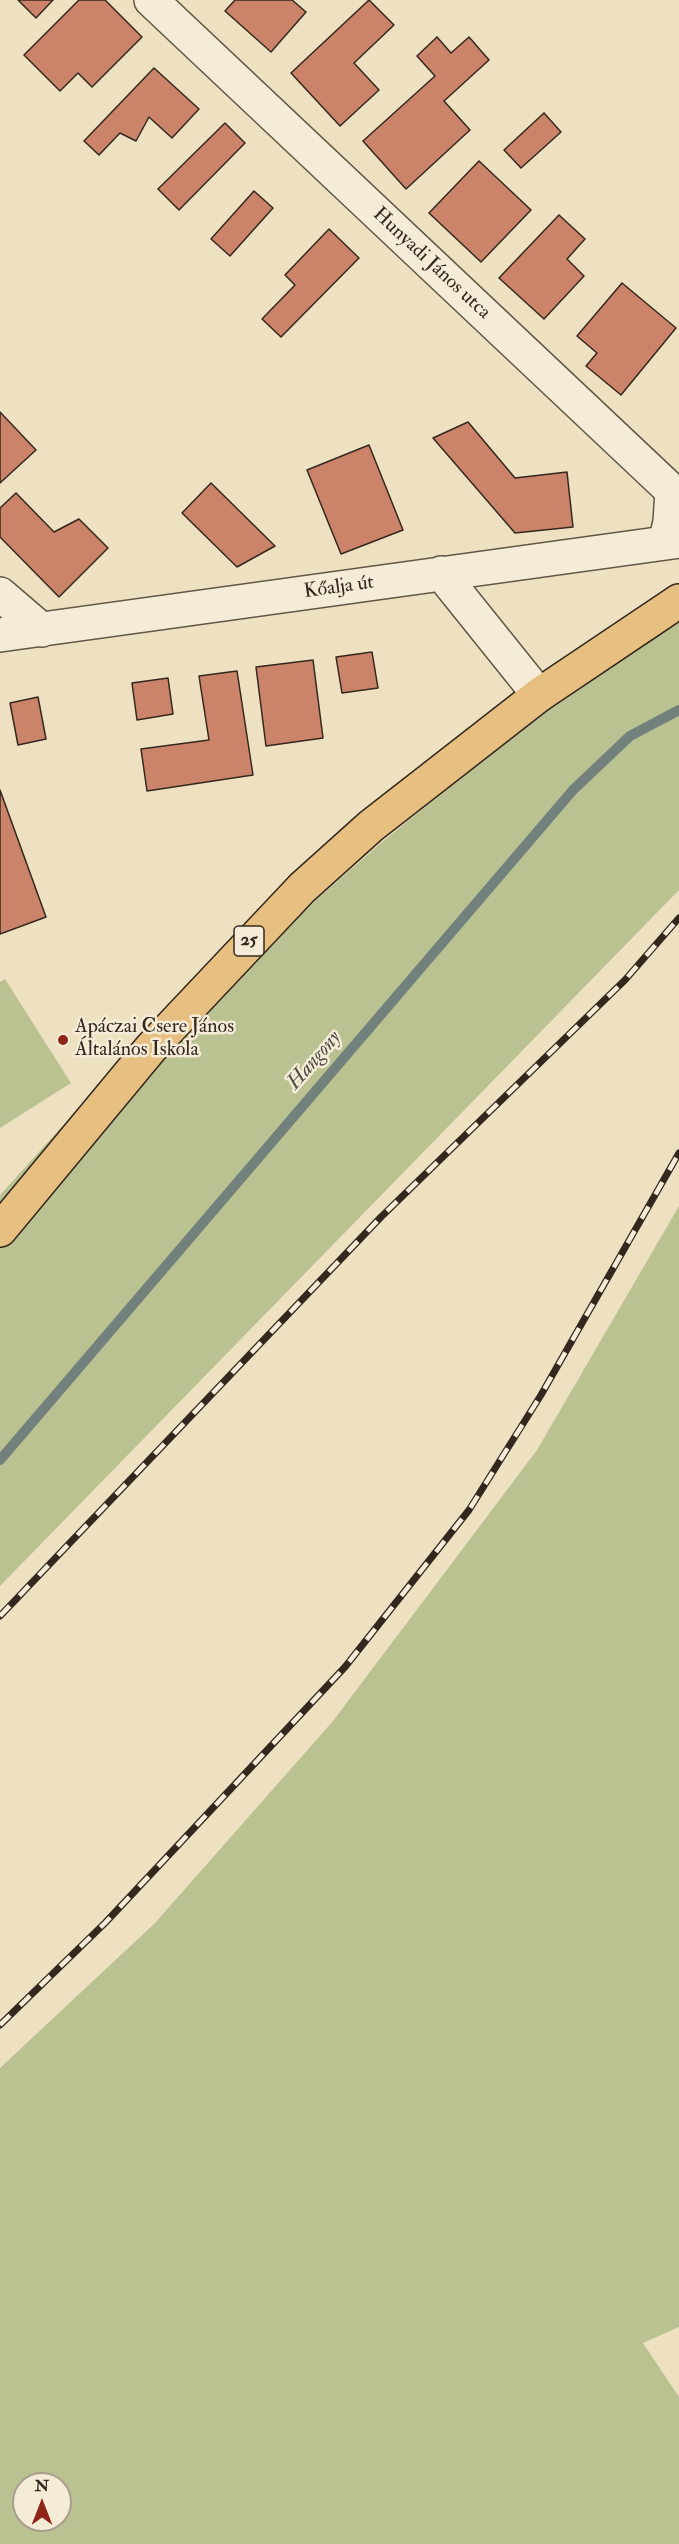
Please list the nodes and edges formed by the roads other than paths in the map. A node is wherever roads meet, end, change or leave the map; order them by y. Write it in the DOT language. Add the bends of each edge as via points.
graph roads {
  1 [pos="151,0"];
  2 [pos="672,542"];
  3 [pos="441,573"];
  4 [pos="0,594"];
  5 [pos="679,601"];
  6 [pos="42,630"];
  7 [pos="0,635"];
  8 [pos="539,695"];
  9 [pos="0,1230"];
  1 -- 2 [label="street, Hunyadi János utca" via="672,491"];
  2 -- 3 [label="street, Kőalja út"];
  3 -- 6 [label="street, Kőalja út"];
  3 -- 8 [label="street"];
  4 -- 6 [label="street"];
  5 -- 8 [label="main road, 25"];
  6 -- 7 [label="street, Kőalja út"];
  8 -- 9 [label="main road, 25" via="371,826 302,888 151,1048"];
}
